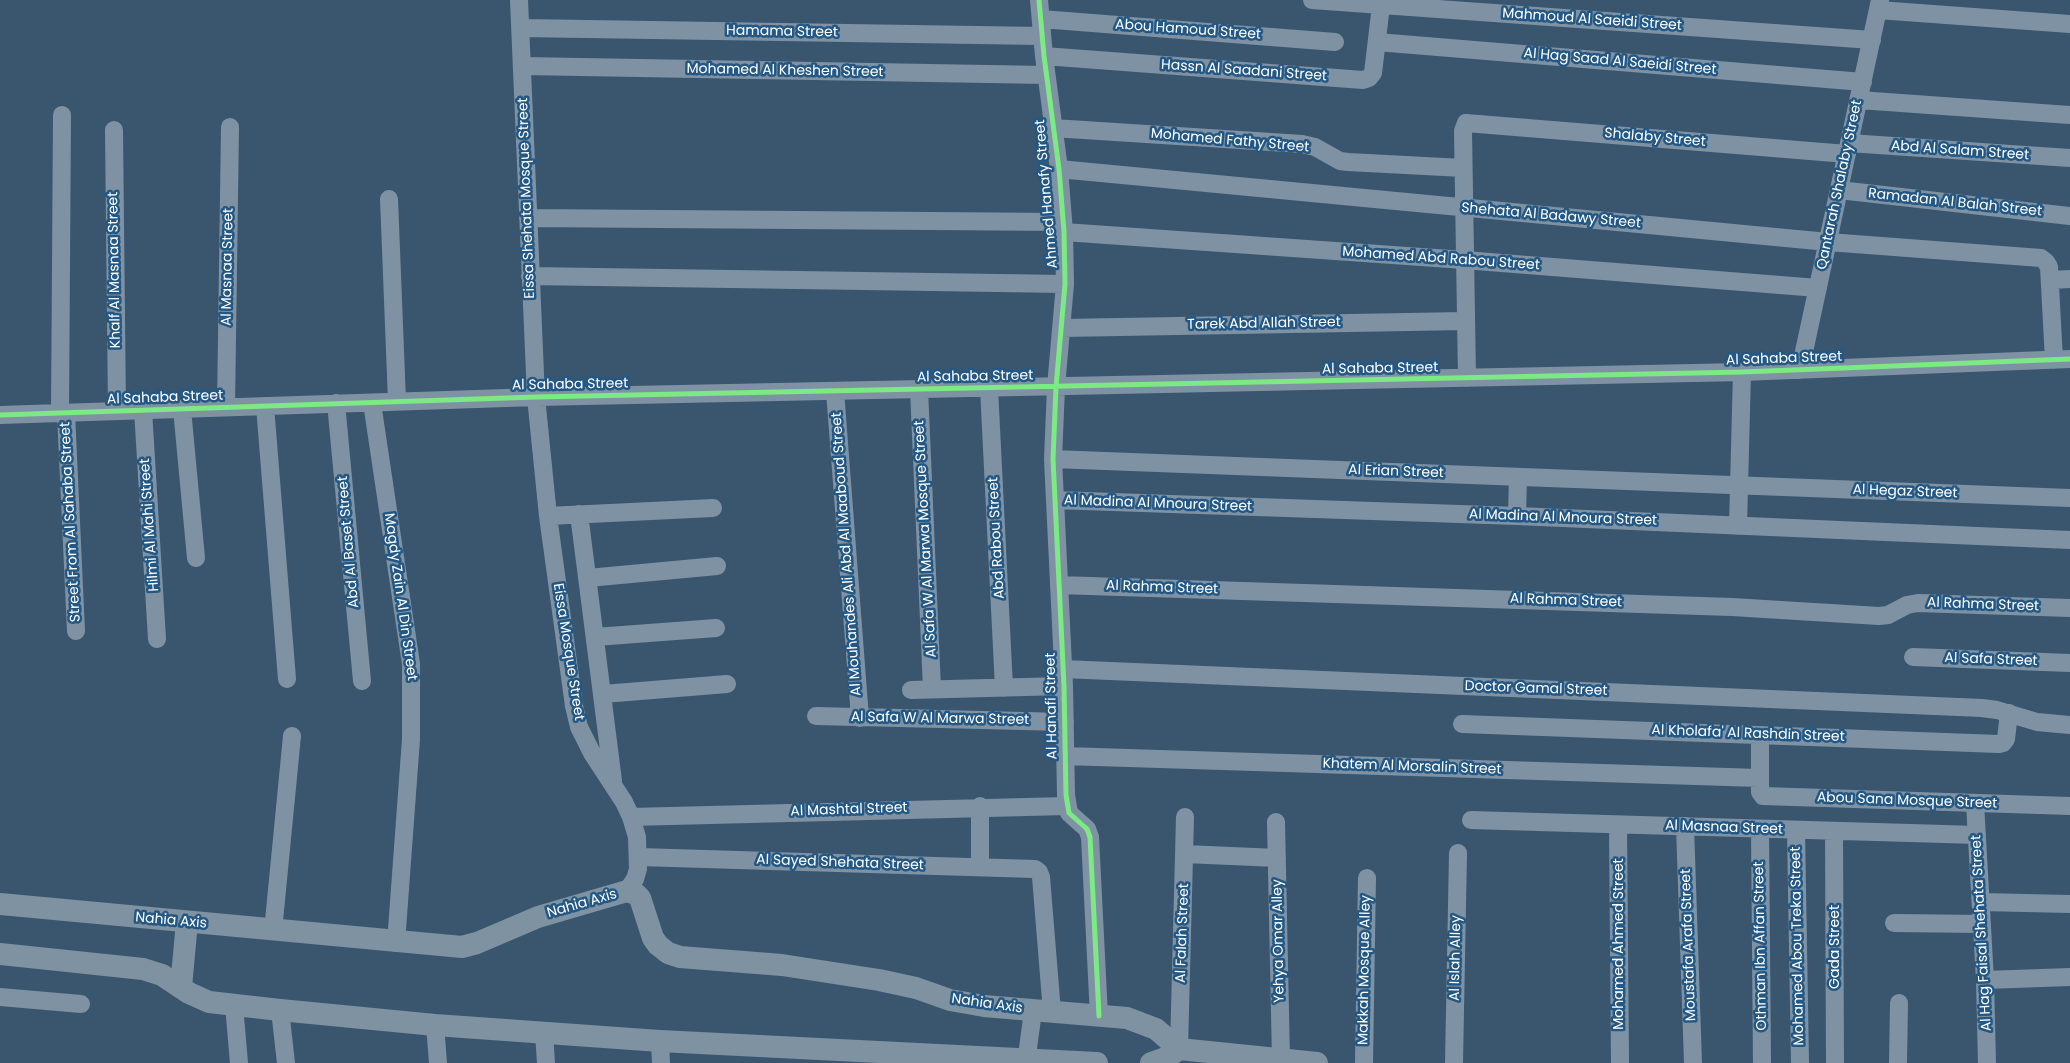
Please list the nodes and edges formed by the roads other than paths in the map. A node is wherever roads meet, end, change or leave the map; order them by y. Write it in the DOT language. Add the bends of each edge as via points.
graph roads {
  1 [pos="520,0"];
  2 [pos="1039,0"];
  3 [pos="1312,0"];
  4 [pos="1381,5"];
  5 [pos="1879,5"];
  6 [pos="2070,24"];
  7 [pos="521,28"];
  8 [pos="1042,28"];
  9 [pos="1872,40"];
  10 [pos="1335,42"];
  11 [pos="1377,42"];
  12 [pos="1044,56"];
  13 [pos="523,66"];
  14 [pos="1046,75"];
  15 [pos="1863,82"];
  16 [pos="1859,100"];
  17 [pos="62,115"];
  18 [pos="2070,115"];
  19 [pos="230,127"];
  20 [pos="1053,128"];
  21 [pos="114,130"];
  22 [pos="1848,148"];
  23 [pos="2070,158"];
  24 [pos="1464,168"];
  25 [pos="1058,169"];
  26 [pos="1839,190"];
  27 [pos="389,199"];
  28 [pos="1464,207"];
  29 [pos="2070,216"];
  30 [pos="528,218"];
  31 [pos="1063,227"];
  32 [pos="1828,242"];
  33 [pos="1464,260"];
  34 [pos="530,276"];
  35 [pos="2070,279"];
  36 [pos="2050,280"];
  37 [pos="1065,284"];
  38 [pos="1818,288"];
  39 [pos="1465,321"];
  40 [pos="1062,328"];
  41 [pos="2062,359"];
  42 [pos="1800,370"];
  43 [pos="1742,372"];
  44 [pos="1467,378"];
  45 [pos="1056,387"];
  46 [pos="989,388"];
  47 [pos="919,389"];
  48 [pos="835,391"];
  49 [pos="536,397"];
  50 [pos="397,401"];
  51 [pos="372,402"];
  52 [pos="336,404"];
  53 [pos="265,406"];
  54 [pos="226,407"];
  55 [pos="182,409"];
  56 [pos="143,410"];
  57 [pos="117,411"];
  58 [pos="63,413"];
  59 [pos="0,415"];
  60 [pos="1053,459"];
  61 [pos="1518,477"];
  62 [pos="1739,485"];
  63 [pos="2070,498"];
  64 [pos="1056,500"];
  65 [pos="713,508"];
  66 [pos="580,514"];
  67 [pos="548,516"];
  68 [pos="1517,516"];
  69 [pos="1738,526"];
  70 [pos="2070,540"];
  71 [pos="196,558"];
  72 [pos="717,566"];
  73 [pos="588,578"];
  74 [pos="1059,585"];
  75 [pos="2070,608"];
  76 [pos="716,628"];
  77 [pos="76,631"];
  78 [pos="595,638"];
  79 [pos="157,640"];
  80 [pos="1913,657"];
  81 [pos="2070,663"];
  82 [pos="1064,678"];
  83 [pos="287,679"];
  84 [pos="362,681"];
  85 [pos="726,684"];
  86 [pos="1004,688"];
  87 [pos="932,689"];
  88 [pos="911,690"];
  89 [pos="603,694"];
  90 [pos="2009,713"];
  91 [pos="816,716"];
  92 [pos="860,718"];
  93 [pos="1065,722"];
  94 [pos="1462,724"];
  95 [pos="2070,725"];
  96 [pos="1760,735"];
  97 [pos="292,736"];
  98 [pos="1065,756"];
  99 [pos="1759,778"];
  100 [pos="614,788"];
  101 [pos="1975,803"];
  102 [pos="980,806"];
  103 [pos="1066,806"];
  104 [pos="2070,806"];
  105 [pos="631,817"];
  106 [pos="1185,817"];
  107 [pos="1471,820"];
  108 [pos="1276,822"];
  109 [pos="1618,825"];
  110 [pos="1685,826"];
  111 [pos="1760,829"];
  112 [pos="1796,830"];
  113 [pos="1834,831"];
  114 [pos="1977,835"];
  115 [pos="1185,854"];
  116 [pos="1458,854"];
  117 [pos="639,857"];
  118 [pos="1277,858"];
  119 [pos="980,867"];
  120 [pos="1367,878"];
  121 [pos="627,891"];
  122 [pos="1981,902"];
  123 [pos="0,904"];
  124 [pos="2070,904"];
  125 [pos="187,922"];
  126 [pos="1894,923"];
  127 [pos="1982,924"];
  128 [pos="273,931"];
  129 [pos="396,942"];
  130 [pos="0,954"];
  131 [pos="2070,977"];
  132 [pos="1985,980"];
  133 [pos="181,987"];
  134 [pos="0,997"];
  135 [pos="1899,1003"];
  136 [pos="81,1004"];
  137 [pos="234,1005"];
  138 [pos="280,1010"];
  139 [pos="1042,1012"];
  140 [pos="1099,1016"];
  141 [pos="435,1024"];
  142 [pos="544,1033"];
  143 [pos="1179,1049"];
  144 [pos="660,1052"];
  145 [pos="1204,1057"];
  146 [pos="892,1058"];
  147 [pos="1281,1060"];
  148 [pos="1026,1061"];
  149 [pos="239,1063"];
  150 [pos="286,1063"];
  151 [pos="438,1063"];
  152 [pos="546,1063"];
  153 [pos="1097,1063"];
  154 [pos="1151,1063"];
  155 [pos="1317,1063"];
  156 [pos="1364,1063"];
  157 [pos="1454,1063"];
  158 [pos="1620,1063"];
  159 [pos="1693,1063"];
  160 [pos="1762,1063"];
  161 [pos="1800,1063"];
  162 [pos="1835,1063"];
  163 [pos="1898,1063"];
  164 [pos="1987,1063"];
  1 -- 7 [label="street, Eissa Shehata Mosque Street"];
  2 -- 8 [label="street, Ahmed Hanafy Street"];
  3 -- 4 [label="street, Mahmoud Al Saeidi Street"];
  4 -- 9 [label="street, Mahmoud Al Saeidi Street"];
  4 -- 11 [label="street, Hassn Al Saadani Street"];
  5 -- 6 [label="street"];
  5 -- 9 [label="street, Qantarah Shalaby Street"];
  7 -- 8 [label="street, Hamama Street"];
  7 -- 13 [label="street, Eissa Shehata Mosque Street"];
  8 -- 10 [label="street, Abou Hamoud Street"];
  8 -- 12 [label="street, Ahmed Hanafy Street"];
  9 -- 15 [label="street, Qantarah Shalaby Street"];
  11 -- 12 [label="street, Hassn Al Saadani Street" via="1373,73 1363,80"];
  11 -- 15 [label="street, Al Hag Saad Al Saeidi Street"];
  12 -- 14 [label="street, Ahmed Hanafy Street"];
  13 -- 14 [label="street, Mohamed Al Kheshen Street"];
  13 -- 30 [label="street, Eissa Shehata Mosque Street"];
  14 -- 20 [label="street, Ahmed Hanafy Street"];
  15 -- 16 [label="street, Qantarah Shalaby Street"];
  16 -- 18 [label="street"];
  16 -- 22 [label="street, Qantarah Shalaby Street"];
  17 -- 58 [label="street, Street From Al Sahaba Street"];
  19 -- 54 [label="street, Al Masnaa Street"];
  20 -- 24 [label="street, Mohamed Fathy Street" via="1302,144 1348,162"];
  20 -- 25 [label="street, Ahmed Hanafy Street"];
  21 -- 57 [label="street, Khalf Al Masnaa Street"];
  22 -- 23 [label="street, Abd Al Salam Street"];
  22 -- 24 [label="street, Shalaby Street" via="1468,123 1464,125"];
  22 -- 26 [label="street, Qantarah Shalaby Street"];
  24 -- 28 [label="street"];
  25 -- 28 [label="street, Shehata Al Badawy Street"];
  25 -- 31 [label="street, Ahmed Hanafy Street"];
  26 -- 29 [label="street, Ramadan Al Balah Street"];
  26 -- 32 [label="street, Qantarah Shalaby Street"];
  27 -- 50 [label="street"];
  28 -- 32 [label="street, Shehata Al Badawy Street"];
  28 -- 33 [label="street"];
  30 -- 31 [label="street, Mohamed Abd Rabou Street"];
  30 -- 34 [label="street, Eissa Shehata Mosque Street"];
  31 -- 33 [label="street, Mohamed Abd Rabou Street"];
  31 -- 37 [label="street, Ahmed Hanafy Street"];
  32 -- 36 [label="street, Shehata Al Badawy Street" via="2044,260 2048,264"];
  32 -- 38 [label="street, Qantarah Shalaby Street"];
  33 -- 38 [label="street, Mohamed Abd Rabou Street"];
  33 -- 39 [label="street"];
  34 -- 37 [label="street"];
  34 -- 49 [label="street, Eissa Shehata Mosque Street"];
  35 -- 36 [label="street"];
  36 -- 41 [label="street"];
  37 -- 40 [label="street, Ahmed Hanafy Street"];
  38 -- 42 [label="street, Qantarah Shalaby Street"];
  39 -- 40 [label="street, Tarek Abd Allah Street"];
  39 -- 44 [label="street"];
  40 -- 45 [label="street, Ahmed Hanafy Street"];
  41 -- 42 [label="street, Al Sahaba Street"];
  42 -- 43 [label="street, Al Sahaba Street"];
  43 -- 44 [label="street, Al Sahaba Street"];
  43 -- 62 [label="street"];
  44 -- 45 [label="street, Al Sahaba Street"];
  45 -- 46 [label="street, Al Sahaba Street"];
  45 -- 60 [label="street, Al Hanafi Street"];
  46 -- 47 [label="street, Al Sahaba Street"];
  46 -- 86 [label="street, Abd Rabou Street"];
  47 -- 48 [label="street, Al Sahaba Street"];
  47 -- 87 [label="street, Al Safa W Al Marwa Mosque Street"];
  48 -- 49 [label="street, Al Sahaba Street"];
  48 -- 92 [label="street, Al Mouhandes Ali Abd Al Maaboud Street"];
  49 -- 50 [label="street, Al Sahaba Street"];
  49 -- 67 [label="street, Eissa Mosque Street"];
  50 -- 51 [label="street, Al Sahaba Street"];
  51 -- 52 [label="street, Al Sahaba Street"];
  51 -- 129 [label="street, Magdy Zain Al Din Street" via="411,664 411,739"];
  52 -- 53 [label="street, Al Sahaba Street"];
  52 -- 84 [label="street, Abd Al Baset Street"];
  53 -- 54 [label="street, Al Sahaba Street"];
  53 -- 83 [label="street"];
  54 -- 55 [label="street, Al Sahaba Street"];
  55 -- 56 [label="street, Al Sahaba Street"];
  55 -- 71 [label="street"];
  56 -- 57 [label="street, Al Sahaba Street"];
  56 -- 79 [label="street, Hilmi Al Mahi Street"];
  57 -- 58 [label="street, Al Sahaba Street"];
  58 -- 59 [label="street, Al Sahaba Street"];
  58 -- 77 [label="street, Street From Al Sahaba Street"];
  60 -- 61 [label="street, Al Erian Street"];
  60 -- 64 [label="street, Al Hanafi Street"];
  61 -- 62 [label="street, Al Erian Street"];
  61 -- 68 [label="street"];
  62 -- 63 [label="street, Al Hegaz Street"];
  62 -- 69 [label="street"];
  64 -- 68 [label="street, Al Madina Al Mnoura Street"];
  64 -- 74 [label="street, Al Hanafi Street"];
  65 -- 66 [label="street"];
  66 -- 67 [label="street"];
  66 -- 73 [label="street"];
  67 -- 100 [label="street, Eissa Mosque Street" via="579,727"];
  68 -- 69 [label="street, Al Madina Al Mnoura Street"];
  69 -- 70 [label="street, Al Madina Al Mnoura Street"];
  72 -- 73 [label="street"];
  73 -- 78 [label="street"];
  74 -- 75 [label="street, Al Rahma Street" via="1732,607 1879,616 1888,616 1906,605 1918,603"];
  74 -- 82 [label="street, Al Hanafi Street"];
  76 -- 78 [label="street"];
  78 -- 89 [label="street"];
  80 -- 81 [label="street, Al Safa Street"];
  82 -- 86 [label="street, Doctor Gamal Street"];
  82 -- 90 [label="street, Doctor Gamal Street" via="1972,708"];
  82 -- 93 [label="street, Al Hanafi Street"];
  85 -- 89 [label="street"];
  86 -- 87 [label="street, Doctor Gamal Street"];
  87 -- 88 [label="street, Doctor Gamal Street"];
  89 -- 100 [label="street"];
  90 -- 95 [label="street, Doctor Gamal Street" via="2037,722"];
  90 -- 96 [label="street, Al Kholafa' Al Rashdin Street" via="2006,739 1999,744"];
  91 -- 92 [label="street, Al Safa W Al Marwa Street"];
  92 -- 93 [label="street, Al Safa W Al Marwa Street"];
  93 -- 98 [label="street, Al Hanafi Street"];
  94 -- 96 [label="street, Al Kholafa' Al Rashdin Street"];
  96 -- 99 [label="street"];
  97 -- 128 [label="street"];
  98 -- 99 [label="street, Khatem Al Morsalin Street"];
  98 -- 103 [label="street, Al Hanafi Street"];
  99 -- 101 [label="street, Abou Sana Mosque Street" via="1763,796"];
  100 -- 105 [label="street, Eissa Mosque Street"];
  101 -- 104 [label="street, Abou Sana Mosque Street"];
  101 -- 114 [label="street, Al Hag Faisal Shehata Street"];
  102 -- 103 [label="street, Al Mashtal Street"];
  102 -- 105 [label="street, Al Mashtal Street"];
  102 -- 119 [label="street"];
  103 -- 140 [label="street" via="1087,829 1090,837"];
  105 -- 117 [label="street, Eissa Mosque Street"];
  106 -- 115 [label="street, Al Falah Street"];
  107 -- 109 [label="street, Al Masnaa Street"];
  108 -- 118 [label="street, Yehya Omar Alley"];
  109 -- 110 [label="street, Al Masnaa Street"];
  109 -- 158 [label="street, Mohamed Ahmed Street"];
  110 -- 111 [label="street, Al Masnaa Street"];
  110 -- 159 [label="street, Moustafa Arafa Street"];
  111 -- 112 [label="street, Al Masnaa Street"];
  111 -- 160 [label="street, Othman Ibn Affan Street"];
  112 -- 113 [label="street, Al Masnaa Street"];
  112 -- 161 [label="street, Mohamed Abou Treka Street"];
  113 -- 114 [label="street, Al Masnaa Street"];
  113 -- 162 [label="street, Gada Street"];
  114 -- 122 [label="street, Al Hag Faisal Shehata Street"];
  115 -- 118 [label="street"];
  115 -- 143 [label="street, Al Falah Street"];
  116 -- 157 [label="street, Al Islah Alley"];
  117 -- 119 [label="street, Al Sayed Shehata Street"];
  117 -- 121 [label="street, Eissa Mosque Street" via="637,874"];
  118 -- 147 [label="street, Yehya Omar Alley"];
  119 -- 139 [label="street, Al Sayed Shehata Street" via="1033,868 1042,876"];
  120 -- 156 [label="street, Makkah Mosque Alley"];
  121 -- 129 [label="main road, Nahia Axis" via="538,917 462,947"];
  121 -- 139 [label="main road, Nahia Axis" via="640,898 658,945 680,957 782,965 860,976 966,1004"];
  122 -- 124 [label="street"];
  122 -- 127 [label="street, Al Hag Faisal Shehata Street"];
  123 -- 125 [label="main road, Nahia Axis"];
  125 -- 128 [label="main road, Nahia Axis"];
  125 -- 133 [label="main road"];
  126 -- 127 [label="street"];
  127 -- 132 [label="street, Al Hag Faisal Shehata Street"];
  128 -- 129 [label="main road, Nahia Axis"];
  130 -- 133 [label="main road" via="143,969 162,975"];
  131 -- 132 [label="street"];
  132 -- 164 [label="street, Al Hag Faisal Shehata Street"];
  133 -- 137 [label="main road" via="204,1000"];
  134 -- 136 [label="street"];
  135 -- 163 [label="street"];
  137 -- 138 [label="main road"];
  137 -- 149 [label="street"];
  138 -- 141 [label="main road"];
  138 -- 150 [label="street"];
  139 -- 140 [label="main road, Nahia Axis"];
  139 -- 148 [label="street"];
  140 -- 143 [label="main road, Nahia Axis" via="1142,1022 1156,1029"];
  141 -- 142 [label="main road"];
  141 -- 151 [label="street"];
  142 -- 144 [label="main road"];
  142 -- 152 [label="street"];
  143 -- 145 [label="main road"];
  143 -- 154 [label="main road"];
  144 -- 146 [label="main road"];
  145 -- 147 [label="main road"];
  146 -- 148 [label="main road"];
  147 -- 155 [label="main road"];
  148 -- 153 [label="main road"];
}
